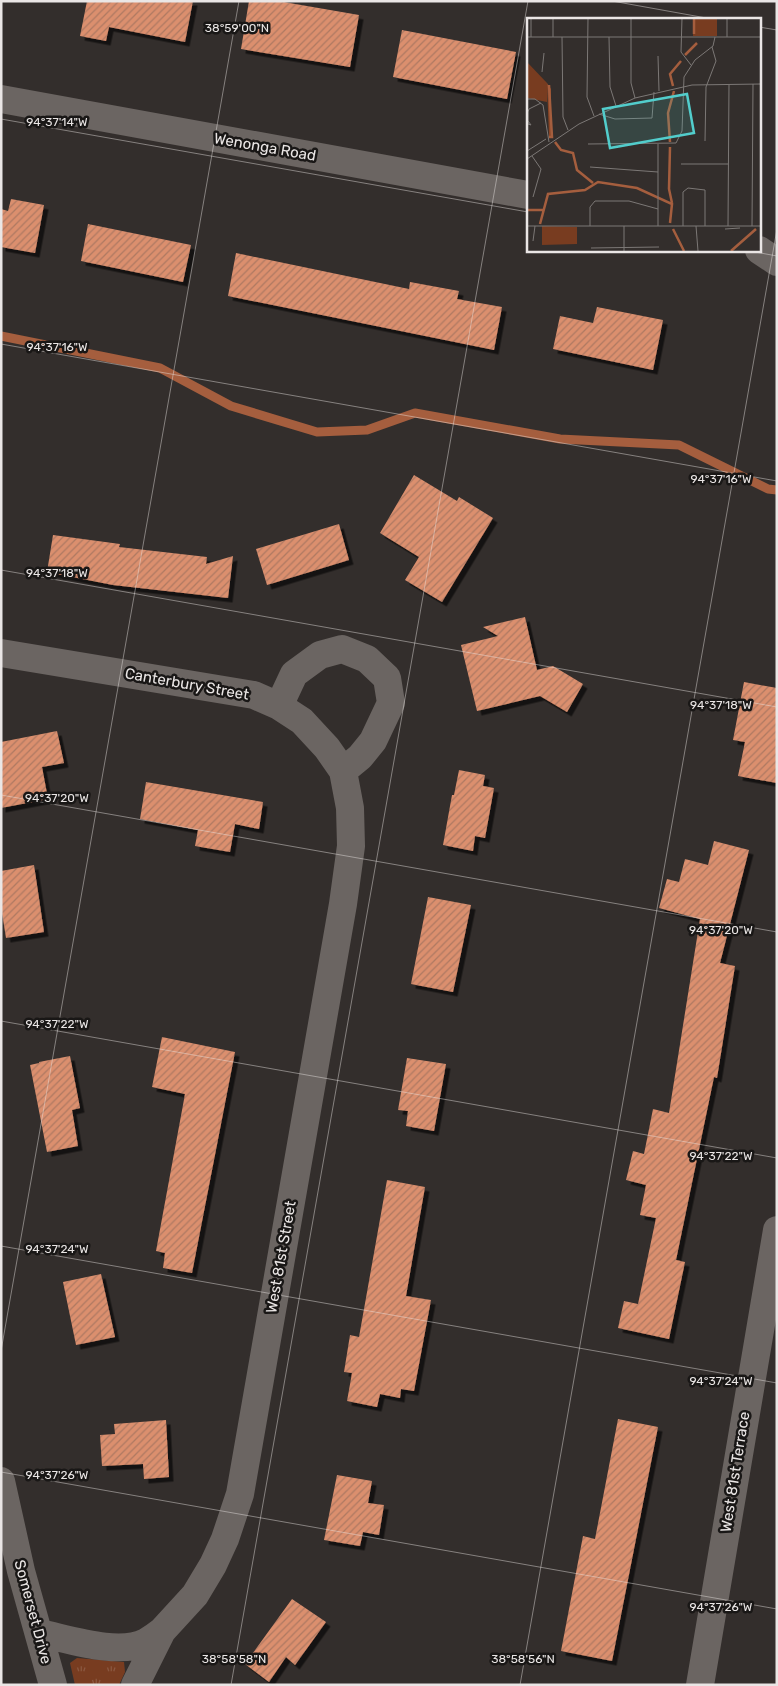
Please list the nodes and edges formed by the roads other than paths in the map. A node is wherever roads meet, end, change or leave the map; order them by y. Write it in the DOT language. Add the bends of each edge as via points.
graph roads {
  1 [pos="1,99"];
  2 [pos="527,195"];
  3 [pos="760,251"];
  4 [pos="777,262"];
  5 [pos="1,653"];
  6 [pos="279,706"];
  7 [pos="343,771"];
  8 [pos="349,862"];
  9 [pos="777,1230"];
  10 [pos="1,1481"];
  11 [pos="162,1632"];
  12 [pos="39,1633"];
  13 [pos="53,1685"];
  14 [pos="135,1685"];
  15 [pos="700,1685"];
  1 -- 2 [label="street, Wenonga Road"];
  3 -- 4 [label="street"];
  5 -- 6 [label="street, Canterbury Street" via="254,695"];
  6 -- 7 [label="street, Canterbury Street" via="302,721"];
  6 -- 7 [label="street" via="294,674 320,655 342,649 367,659 387,678 391,703 373,741"];
  7 -- 8 [label="street, Canterbury Street" via="350,808"];
  8 -- 11 [label="street, West 81st Street" via="240,1494 213,1565 195,1595"];
  9 -- 15 [label="street, West 81st Terrace"];
  10 -- 12 [label="street, Somerset Drive"];
  11 -- 12 [label="street, West 81st Street" via="144,1643 126,1647"];
  11 -- 14 [label="street, West 81st Street"];
  12 -- 13 [label="street, Somerset Drive"];
}
